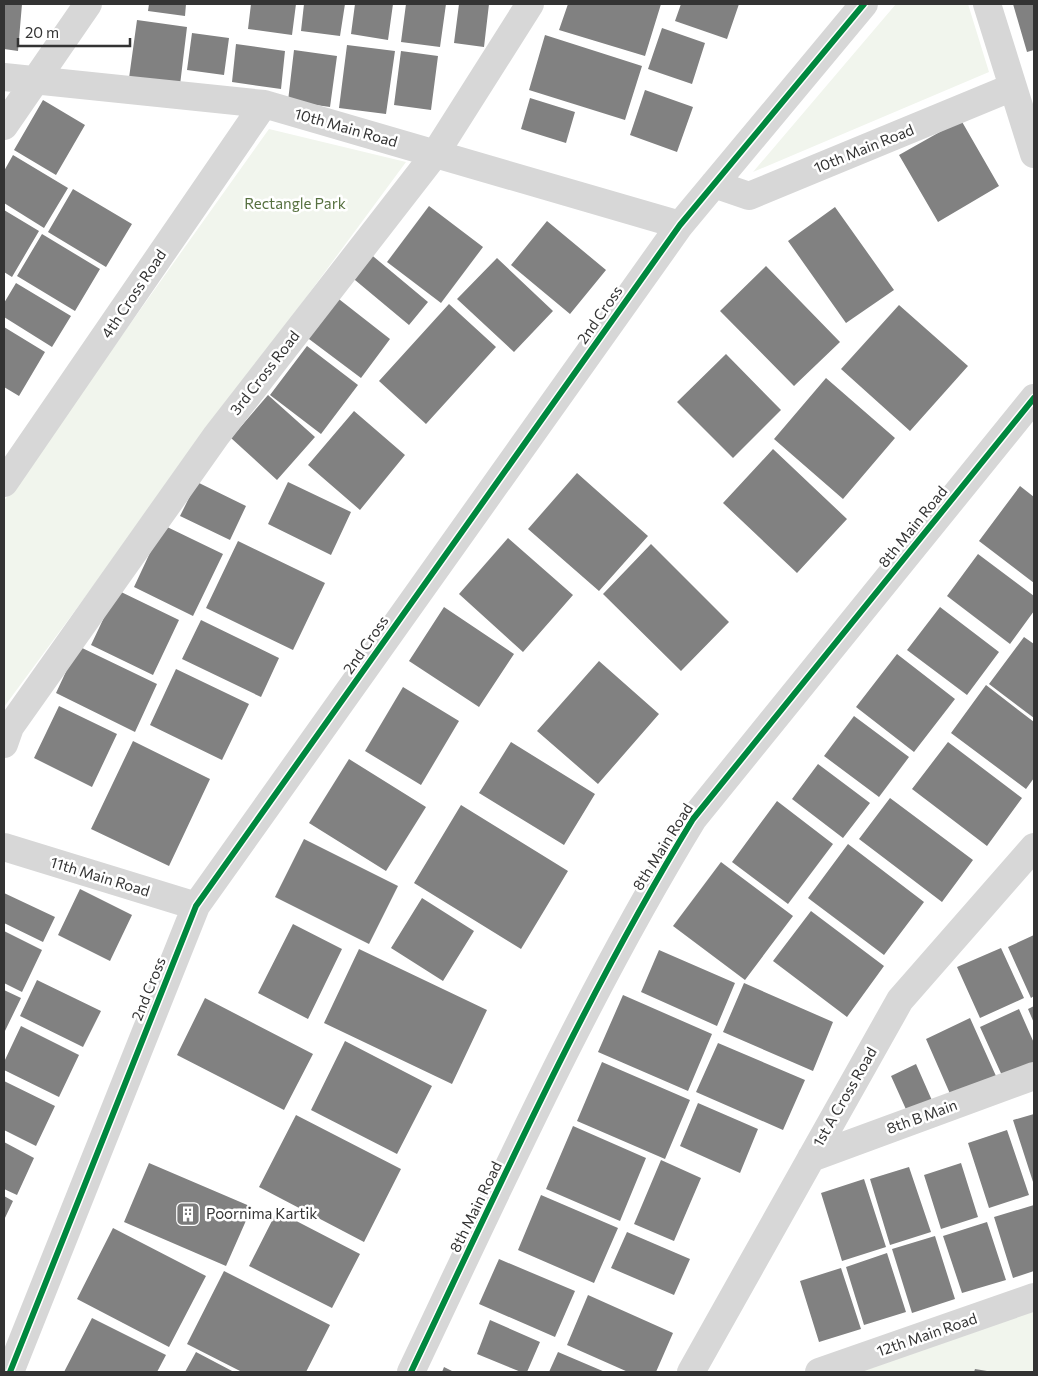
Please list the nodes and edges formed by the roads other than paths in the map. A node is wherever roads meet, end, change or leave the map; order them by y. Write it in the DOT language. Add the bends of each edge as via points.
graph roads {
  1 [pos="88,4"];
  2 [pos="530,4"];
  3 [pos="864,4"];
  4 [pos="987,4"];
  5 [pos="4,77"];
  6 [pos="35,80"];
  7 [pos="1013,87"];
  8 [pos="264,104"];
  9 [pos="4,126"];
  10 [pos="435,154"];
  11 [pos="1034,154"];
  12 [pos="714,184"];
  13 [pos="680,225"];
  14 [pos="1034,398"];
  15 [pos="4,483"];
  16 [pos="4,744"];
  17 [pos="4,847"];
  18 [pos="1034,847"];
  19 [pos="1034,878"];
  20 [pos="1000,887"];
  21 [pos="196,906"];
  22 [pos="1034,1076"];
  23 [pos="811,1158"];
  24 [pos="1034,1297"];
  25 [pos="10,1372"];
  26 [pos="411,1372"];
  27 [pos="691,1372"];
  28 [pos="819,1372"];
  1 -- 6 [label="street"];
  2 -- 10 [label="street, 3rd Cross Road"];
  3 -- 12 [label="street, 2nd Cross"];
  4 -- 7 [label="street"];
  5 -- 6 [label="street, 10th Main Road"];
  6 -- 8 [label="street, 10th Main Road"];
  6 -- 9 [label="street"];
  7 -- 11 [label="street"];
  7 -- 12 [label="street, 10th Main Road" via="750,196"];
  8 -- 10 [label="street, 10th Main Road"];
  8 -- 15 [label="street, 4th Cross Road"];
  10 -- 13 [label="street, 10th Main Road"];
  10 -- 16 [label="street, 3rd Cross Road" via="216,436 10,727"];
  12 -- 13 [label="street, 2nd Cross"];
  13 -- 21 [label="street, 2nd Cross"];
  14 -- 26 [label="street, 8th Main Road" via="693,819 658,876 567,1046"];
  17 -- 21 [label="street, 11th Main Road"];
  18 -- 20 [label="street, 1st A Cross Road"];
  19 -- 20 [label="street"];
  20 -- 23 [label="street, 1st A Cross Road" via="900,1000"];
  21 -- 25 [label="street, 2nd Cross"];
  22 -- 23 [label="street, 8th B Main"];
  23 -- 27 [label="street, 1st A Cross Road"];
  24 -- 28 [label="street, 12th Main Road"];
}
